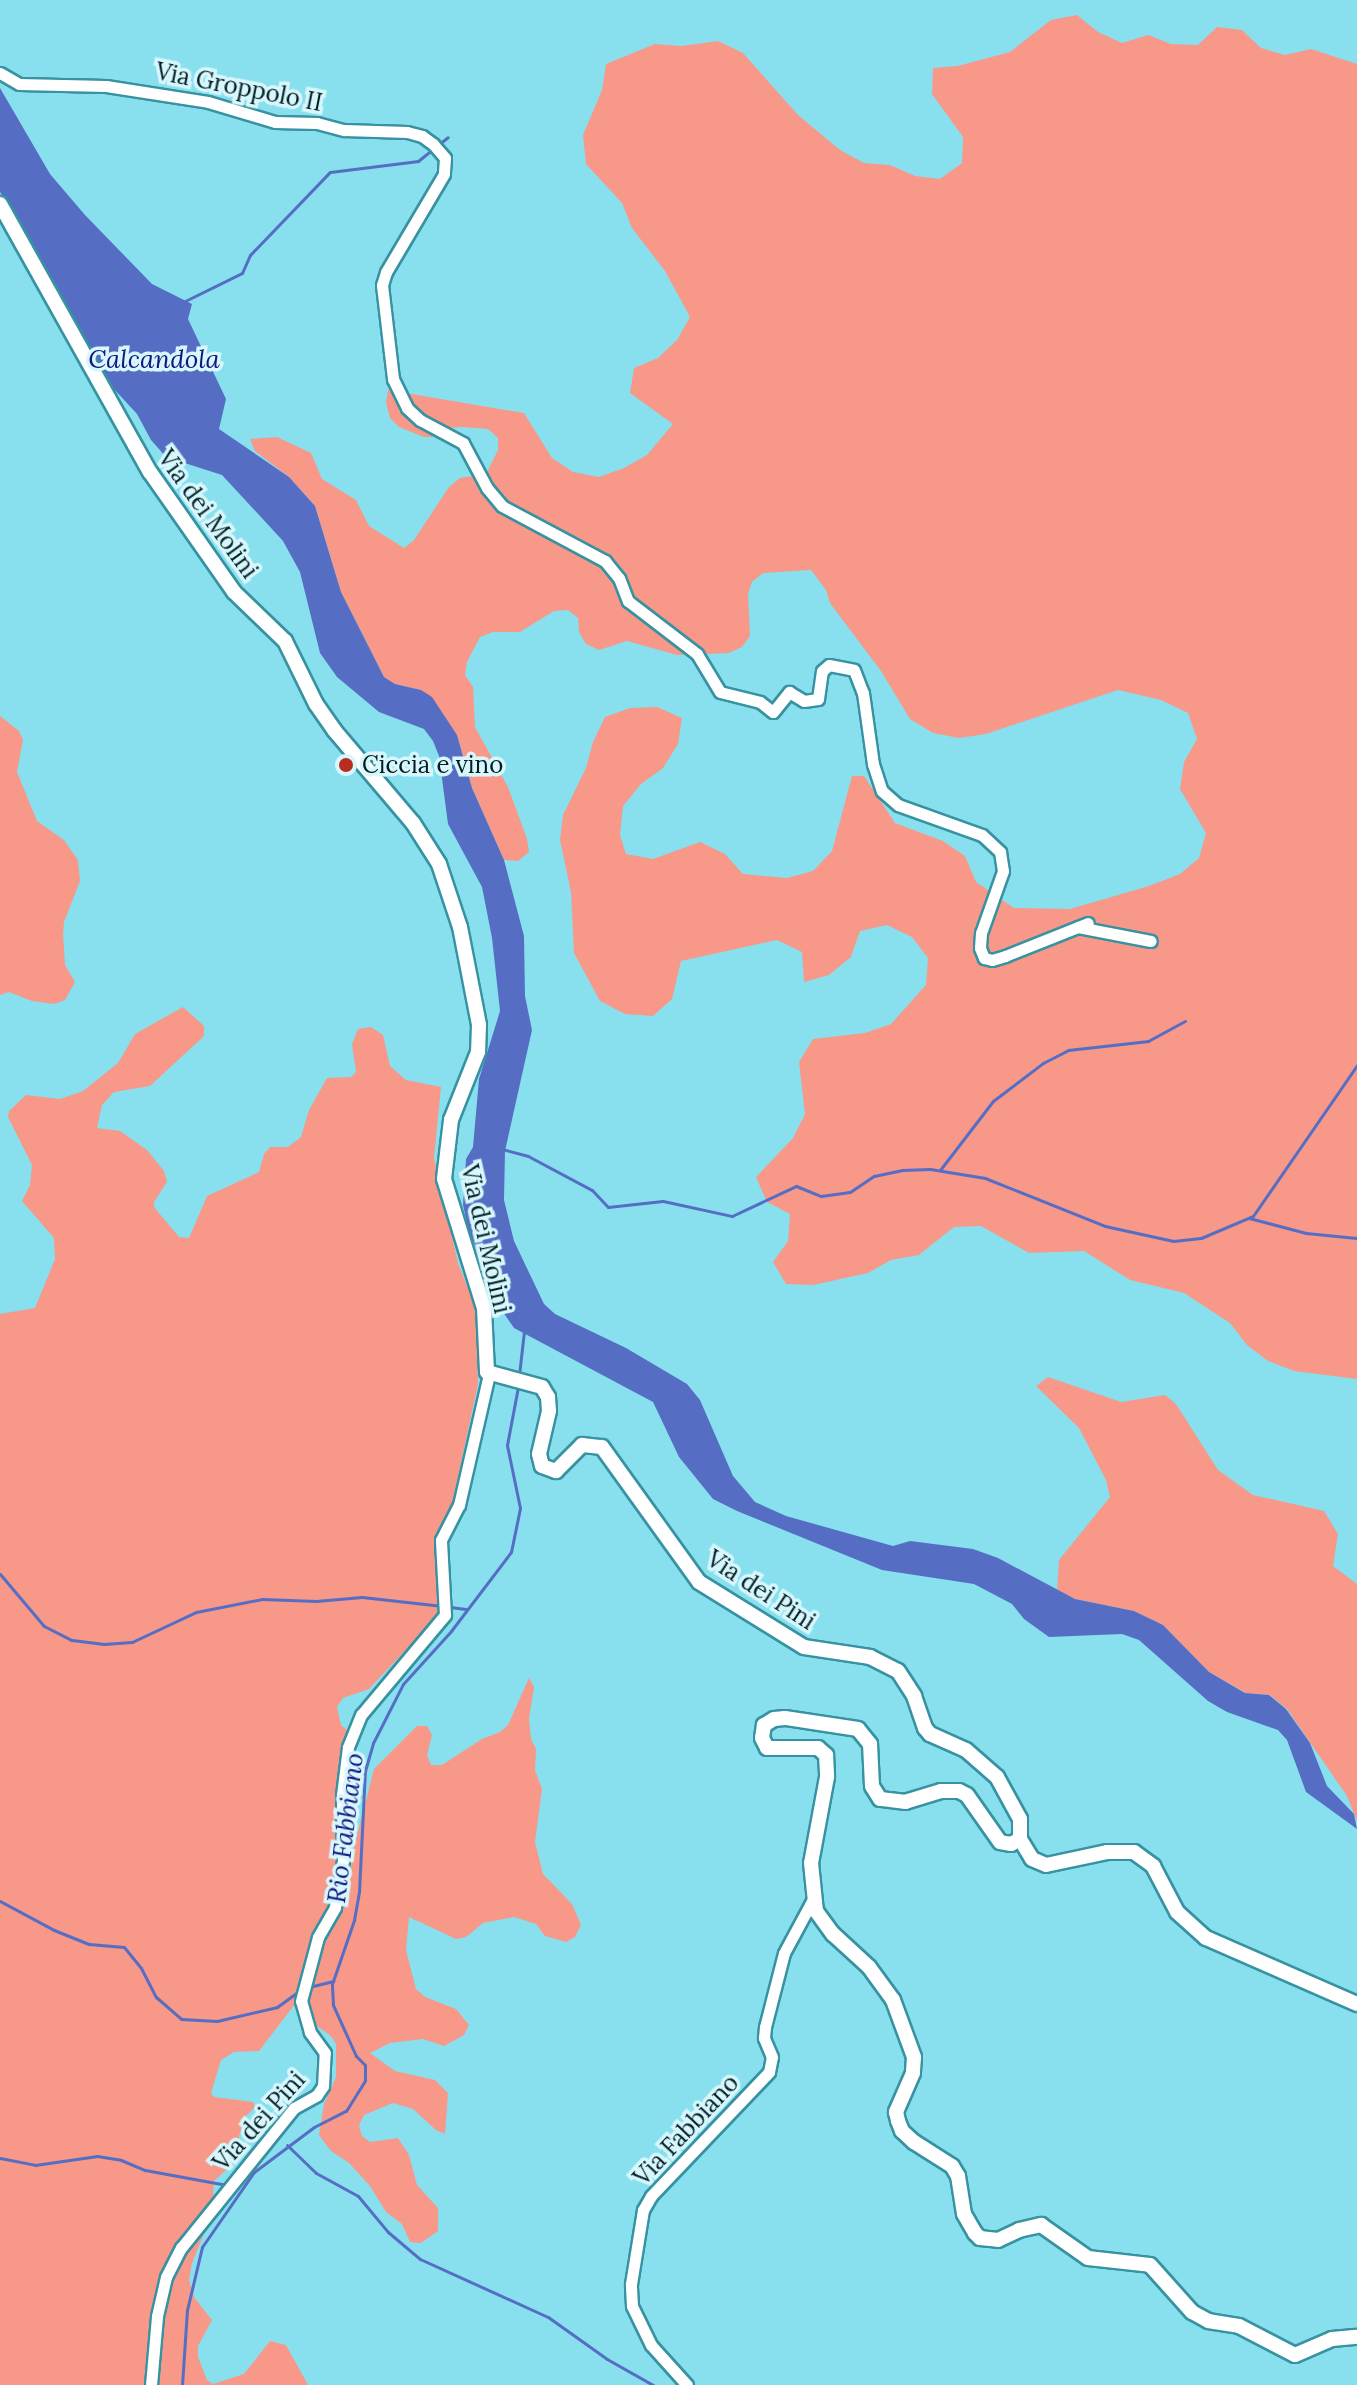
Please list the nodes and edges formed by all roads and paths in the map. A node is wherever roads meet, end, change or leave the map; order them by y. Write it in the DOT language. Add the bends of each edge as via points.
graph roads {
  1 [pos="0,73"];
  2 [pos="0,204"];
  3 [pos="1151,941"];
  4 [pos="491,1375"];
  5 [pos="1020,1839"];
  6 [pos="812,1901"];
  7 [pos="1322,1986"];
  8 [pos="1357,2004"];
  9 [pos="1357,2012"];
  10 [pos="1357,2337"];
  11 [pos="151,2385"];
  12 [pos="687,2385"];
  1 -- 3 [label="street, Via Groppolo II" via="19,84 106,86 208,102 275,122 422,136 437,148 444,174 382,285 393,379 407,408 463,443 502,506 605,561 628,601 697,654 720,692 760,702 773,712 789,692 804,701 818,699 822,671 829,665 854,670 882,791 898,805 982,835 1000,852 1003,871 981,933 984,958 1005,956 1082,925"];
  2 -- 4 [label="street, Via dei Molini" via="150,472 234,592 275,628 334,730 413,823 439,864 460,927 479,1025 478,1052 451,1120 444,1179 484,1308 483,1358"];
  4 -- 5 [label="street, Via dei Pini" via="542,1387 548,1397 539,1454 545,1470 556,1471 582,1445 602,1447 699,1582 804,1647 870,1657 898,1671 930,1734 966,1750 997,1777 1020,1819"];
  4 -- 11 [label="street, Via dei Pini" via="459,1505 441,1540 445,1615 361,1715 348,1747 343,1860 335,1907 318,1937 301,2001 310,2032 325,2053 323,2086 294,2108 181,2248 160,2303"];
  5 -- 6 [label="street" via="1000,1842 959,1791 906,1802 880,1799 872,1786 870,1744 858,1729 774,1719 762,1729 767,1748 818,1748 827,1760 811,1863"];
  5 -- 7 [label="street" via="1032,1859 1046,1865 1134,1852 1153,1866 1177,1912 1206,1938"];
  6 -- 10 [label="street" via="833,1934 869,1967 893,2000 914,2057 913,2073 896,2112 898,2121 914,2142 952,2166 964,2214 980,2238 998,2240 1041,2225 1088,2258 1150,2265 1192,2312 1250,2331 1286,2353 1302,2354 1332,2339"];
  6 -- 12 [label="street, Via Fabbiano" via="784,1953 765,2027 772,2057 769,2072 643,2210 632,2306 651,2345"];
  7 -- 8 [label="street"];
  7 -- 9 [label="street"];
}
